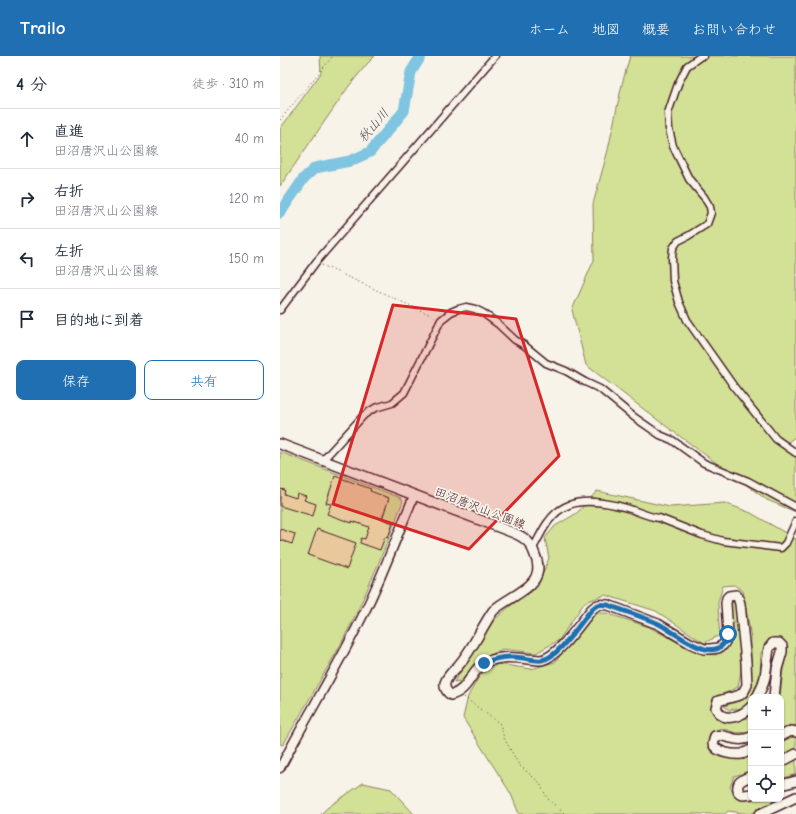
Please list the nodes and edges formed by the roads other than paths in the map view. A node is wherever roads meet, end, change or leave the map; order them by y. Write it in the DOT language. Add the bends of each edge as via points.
graph roads {
  1 [pos="495,56"];
  2 [pos="704,56"];
  3 [pos="280,310"];
  4 [pos="280,444"];
  5 [pos="796,453"];
  6 [pos="322,460"];
  7 [pos="414,496"];
  8 [pos="796,507"];
  9 [pos="796,521"];
  10 [pos="533,548"];
  11 [pos="758,694"];
  12 [pos="774,694"];
  13 [pos="748,710"];
  14 [pos="796,732"];
  15 [pos="784,734"];
  16 [pos="748,738"];
  17 [pos="748,751"];
  18 [pos="796,754"];
  19 [pos="784,760"];
  20 [pos="280,768"];
  21 [pos="748,778"];
  22 [pos="796,781"];
  23 [pos="784,784"];
  24 [pos="748,795"];
  25 [pos="796,797"];
  26 [pos="760,814"];
  1 -- 3 [label="street" via="316,262"];
  2 -- 5 [label="street" via="687,66 668,113 673,146 688,179 704,197 711,213 708,224 678,241 673,248 673,281 687,320 726,375 776,439"];
  4 -- 6 [label="main road, 田沼唐沢山公園線"];
  6 -- 7 [label="main road, 田沼唐沢山公園線"];
  6 -- 8 [label="street" via="364,415 375,408 392,403 404,393 441,320 458,308 466,307 483,313 546,363 600,389 634,417 704,463 748,481"];
  7 -- 10 [label="main road, 田沼唐沢山公園線" via="514,533 523,537"];
  7 -- 20 [label="street" via="361,621"];
  9 -- 10 [label="street" via="786,543 781,548 774,548 723,541 604,502 578,502 562,509 548,522"];
  10 -- 13 [label="main road" via="538,566 533,582 493,611 467,655 445,682 447,692 451,696 464,688 484,663 512,657 540,660 553,655 592,609 600,604 658,624 704,649 718,648 723,645 728,634 727,598 736,595 740,604 747,685 740,695 718,701 716,708 719,713 730,717"];
  11 -- 12 [label="main road" via="765,677 769,648 773,643 778,643 782,646 782,652"];
  14 -- 15 [label="main road"];
  16 -- 17 [label="main road" via="732,739 720,735 715,736 713,744 719,751 728,753 742,754"];
  18 -- 19 [label="main road"];
  21 -- 24 [label="main road" via="737,787 740,794"];
  22 -- 23 [label="main road"];
  25 -- 26 [label="main road"];
}
